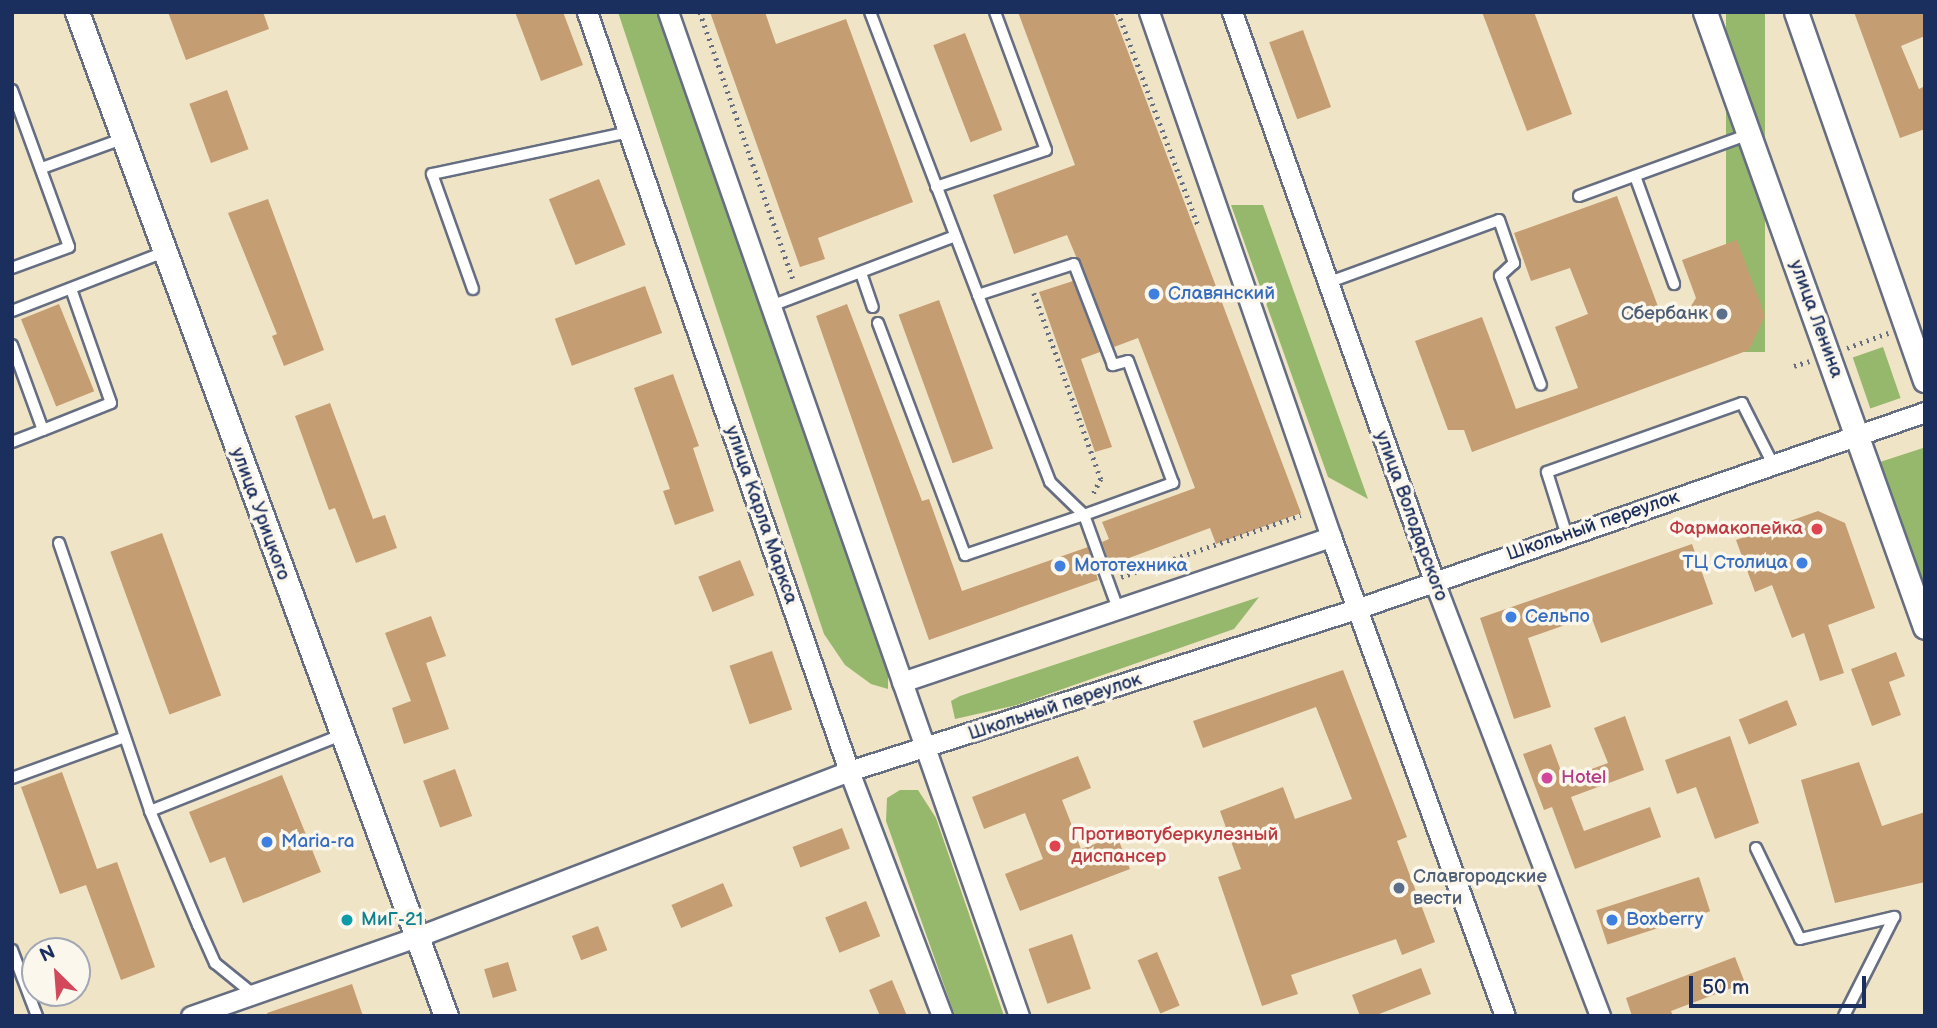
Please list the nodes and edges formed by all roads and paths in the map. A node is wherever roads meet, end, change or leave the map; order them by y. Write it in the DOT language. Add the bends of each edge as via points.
graph roads {
  1 [pos="77,12"];
  2 [pos="587,12"];
  3 [pos="668,12"];
  4 [pos="700,12"];
  5 [pos="870,12"];
  6 [pos="995,12"];
  7 [pos="1118,12"];
  8 [pos="1149,12"];
  9 [pos="1232,12"];
  10 [pos="1705,12"];
  11 [pos="1796,12"];
  12 [pos="12,89"];
  13 [pos="630,132"];
  14 [pos="1750,134"];
  15 [pos="123,138"];
  16 [pos="42,168"];
  17 [pos="1635,176"];
  18 [pos="936,187"];
  19 [pos="1579,196"];
  20 [pos="1200,231"];
  21 [pos="955,236"];
  22 [pos="164,252"];
  23 [pos="12,268"];
  24 [pos="860,273"];
  25 [pos="1028,278"];
  26 [pos="1327,283"];
  27 [pos="1674,284"];
  28 [pos="71,289"];
  29 [pos="473,289"];
  30 [pos="978,295"];
  31 [pos="799,296"];
  32 [pos="771,306"];
  33 [pos="873,307"];
  34 [pos="12,311"];
  35 [pos="878,323"];
  36 [pos="1906,326"];
  37 [pos="12,345"];
  38 [pos="1828,355"];
  39 [pos="1794,366"];
  40 [pos="1925,380"];
  41 [pos="1541,385"];
  42 [pos="1925,412"];
  43 [pos="43,430"];
  44 [pos="1857,435"];
  45 [pos="12,442"];
  46 [pos="1773,464"];
  47 [pos="1301,501"];
  48 [pos="1084,515"];
  49 [pos="1567,536"];
  50 [pos="1331,537"];
  51 [pos="59,543"];
  52 [pos="1434,581"];
  53 [pos="1108,582"];
  54 [pos="1356,608"];
  55 [pos="1118,609"];
  56 [pos="1925,627"];
  57 [pos="902,682"];
  58 [pos="341,735"];
  59 [pos="125,737"];
  60 [pos="925,749"];
  61 [pos="849,771"];
  62 [pos="12,778"];
  63 [pos="150,811"];
  64 [pos="1756,848"];
  65 [pos="414,938"];
  66 [pos="12,950"];
  67 [pos="254,994"];
  68 [pos="201,1014"];
  69 [pos="37,1016"];
  70 [pos="446,1016"];
  71 [pos="942,1016"];
  72 [pos="1019,1016"];
  73 [pos="1505,1016"];
  74 [pos="1600,1016"];
  75 [pos="1844,1016"];
  1 -- 15 [label="street, улица Урицкого"];
  2 -- 13 [label="street, улица Карла Маркса"];
  3 -- 32 [label="street"];
  4 -- 31 [label="path"];
  5 -- 18 [label="lane"];
  6 -- 18 [label="lane" via="1046,150"];
  7 -- 20 [label="path"];
  8 -- 50 [label="street"];
  9 -- 26 [label="street, улица Володарского"];
  10 -- 14 [label="street, улица Ленина"];
  11 -- 36 [label="street"];
  12 -- 16 [label="lane"];
  13 -- 29 [label="lane" via="432,174"];
  13 -- 61 [label="street, улица Карла Маркса"];
  14 -- 17 [label="lane"];
  14 -- 38 [label="street, улица Ленина"];
  15 -- 16 [label="lane"];
  15 -- 22 [label="street, улица Урицкого"];
  16 -- 23 [label="lane" via="69,247"];
  17 -- 19 [label="lane"];
  17 -- 27 [label="lane"];
  18 -- 21 [label="lane"];
  21 -- 24 [label="lane"];
  21 -- 30 [label="lane"];
  22 -- 28 [label="lane"];
  22 -- 58 [label="street, улица Урицкого"];
  24 -- 31 [label="lane"];
  24 -- 33 [label="lane"];
  25 -- 30 [label="lane"];
  25 -- 48 [label="path" via="1101,478"];
  25 -- 48 [label="lane" via="1074,264 1113,365 1128,361 1173,484"];
  26 -- 41 [label="lane" via="1499,220 1514,263 1500,276"];
  26 -- 52 [label="street, улица Володарского"];
  28 -- 34 [label="lane"];
  28 -- 43 [label="lane" via="111,403"];
  30 -- 48 [label="lane" via="1051,482"];
  31 -- 32 [label="lane"];
  32 -- 57 [label="street"];
  35 -- 48 [label="lane" via="965,555"];
  36 -- 38 [label="path"];
  36 -- 40 [label="street"];
  37 -- 43 [label="lane"];
  38 -- 39 [label="path"];
  38 -- 44 [label="street, улица Ленина"];
  42 -- 44 [label="street, Школьный переулок"];
  43 -- 45 [label="lane"];
  44 -- 46 [label="street, Школьный переулок"];
  44 -- 56 [label="street, улица Ленина"];
  46 -- 49 [label="street, Школьный переулок"];
  46 -- 49 [label="lane" via="1742,403 1547,472"];
  47 -- 53 [label="path" via="1306,514"];
  48 -- 53 [label="lane"];
  49 -- 52 [label="street, Школьный переулок"];
  50 -- 54 [label="street"];
  50 -- 55 [label="street"];
  51 -- 59 [label="lane"];
  52 -- 54 [label="street, Школьный переулок"];
  52 -- 74 [label="street, улица Володарского"];
  53 -- 55 [label="lane"];
  54 -- 60 [label="street, Школьный переулок"];
  54 -- 73 [label="street"];
  55 -- 57 [label="street"];
  57 -- 60 [label="street"];
  58 -- 63 [label="lane"];
  58 -- 65 [label="street, улица Урицкого"];
  59 -- 62 [label="lane"];
  59 -- 63 [label="lane"];
  60 -- 61 [label="street, Школьный переулок"];
  60 -- 72 [label="street"];
  61 -- 65 [label="street, Школьный переулок"];
  61 -- 71 [label="street, улица Карла Маркса"];
  63 -- 67 [label="lane" via="215,963"];
  64 -- 75 [label="lane" via="1800,939 1894,917"];
  65 -- 67 [label="street, Школьный переулок"];
  65 -- 70 [label="street, улица Урицкого"];
  66 -- 69 [label="lane"];
  67 -- 68 [label="street, Школьный переулок"];
}
